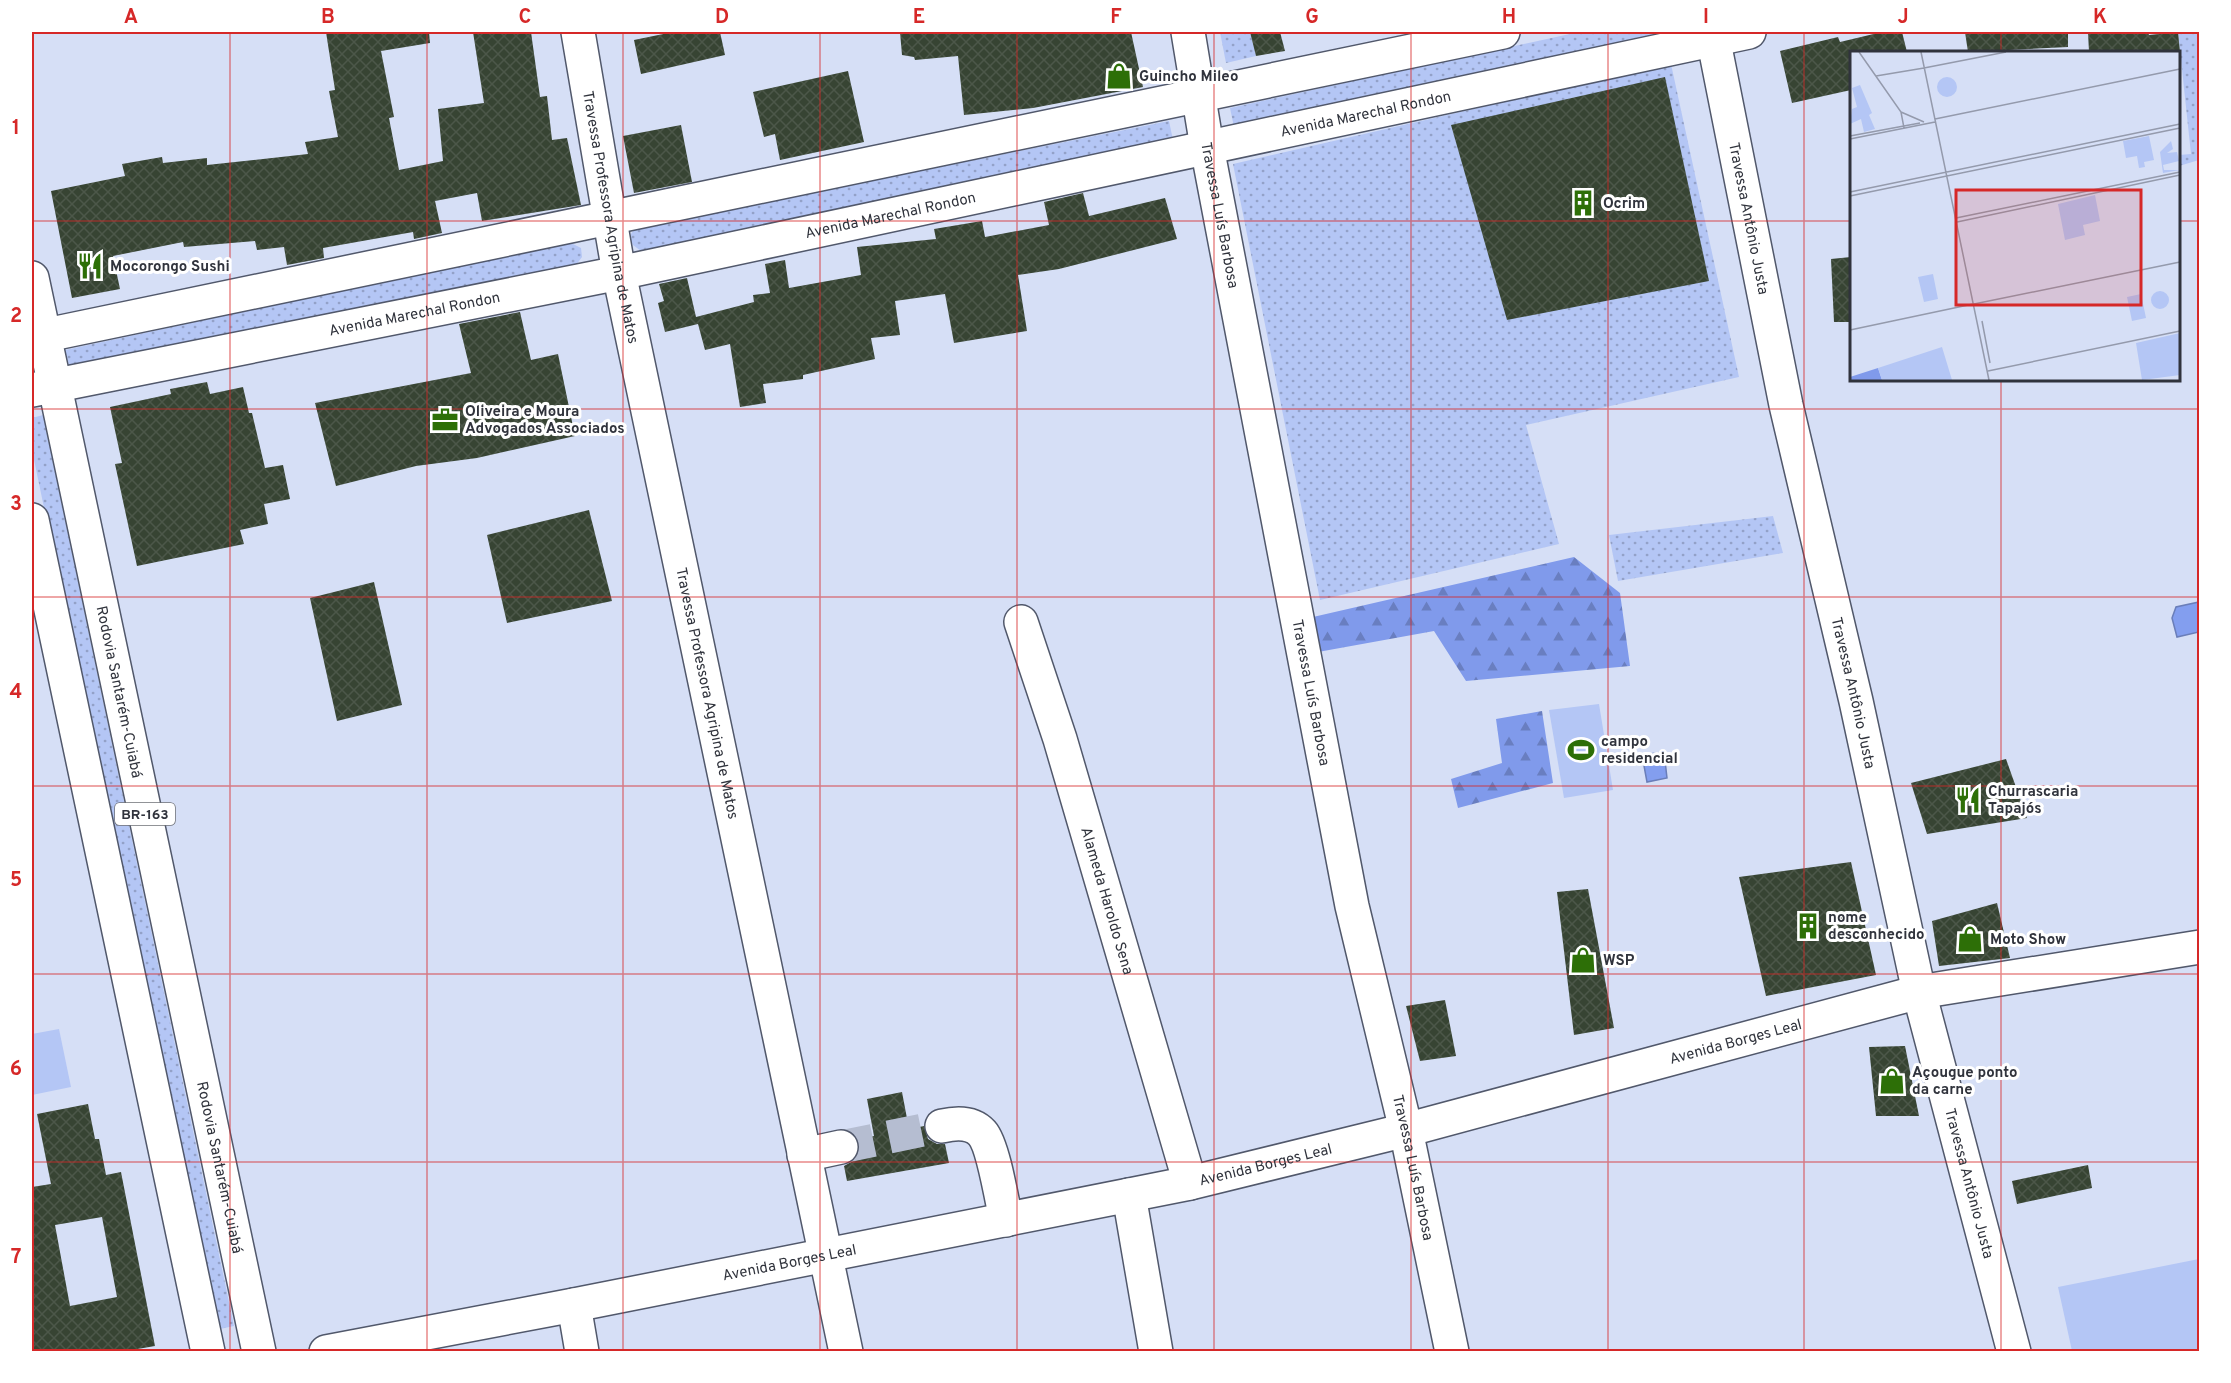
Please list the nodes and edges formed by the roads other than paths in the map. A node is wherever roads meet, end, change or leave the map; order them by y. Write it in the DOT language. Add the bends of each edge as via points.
graph roads {
  1 [pos="578,32"];
  2 [pos="1188,32"];
  3 [pos="1503,32"];
  4 [pos="1749,32"];
  5 [pos="1713,35"];
  6 [pos="1198,97"];
  7 [pos="1207,147"];
  8 [pos="609,219"];
  9 [pos="619,273"];
  10 [pos="32,278"];
  11 [pos="38,337"];
  12 [pos="43,388"];
  13 [pos="32,520"];
  14 [pos="1021,622"];
  15 [pos="2199,947"];
  16 [pos="1919,992"];
  17 [pos="942,1126"];
  18 [pos="1406,1130"];
  19 [pos="841,1147"];
  20 [pos="804,1155"];
  21 [pos="1190,1183"];
  22 [pos="1129,1195"];
  23 [pos="1006,1220"];
  24 [pos="826,1256"];
  25 [pos="574,1305"];
  26 [pos="208,1352"];
  27 [pos="259,1352"];
  28 [pos="326,1352"];
  29 [pos="582,1352"];
  30 [pos="846,1352"];
  31 [pos="1156,1352"];
  32 [pos="1452,1352"];
  33 [pos="2014,1352"];
  1 -- 8 [label="main road, Travessa Professora Agripina de Matos"];
  2 -- 6 [label="main road, Travessa Luís Barbosa"];
  3 -- 6 [label="main road"];
  4 -- 5 [label="main road, Avenida Marechal Rondon"];
  5 -- 7 [label="main road, Avenida Marechal Rondon"];
  5 -- 16 [label="main road, Travessa Antônio Justa" via="1786,405"];
  6 -- 7 [label="main road, Travessa Luís Barbosa"];
  6 -- 8 [label="main road"];
  7 -- 9 [label="main road, Avenida Marechal Rondon"];
  7 -- 18 [label="main road, Travessa Luís Barbosa" via="1352,906"];
  8 -- 9 [label="main road, Travessa Professora Agripina de Matos"];
  8 -- 11 [label="main road"];
  9 -- 12 [label="main road, Avenida Marechal Rondon"];
  9 -- 20 [label="main road, Travessa Professora Agripina de Matos"];
  10 -- 11 [label="main road, Rodovia Santarém-Cuiabá / BR-163"];
  11 -- 12 [label="main road, Rodovia Santarém-Cuiabá / BR-163"];
  12 -- 27 [label="main road, Rodovia Santarém-Cuiabá / BR-163"];
  13 -- 26 [label="main road, BR-163"];
  14 -- 21 [label="main road, Alameda Haroldo Sena" via="1074,784"];
  15 -- 16 [label="main road, Avenida Borges Leal"];
  16 -- 18 [label="main road, Avenida Borges Leal"];
  16 -- 33 [label="main road, Travessa Antônio Justa"];
  17 -- 23 [label="main road" via="972,1126 984,1135"];
  18 -- 21 [label="main road, Avenida Borges Leal"];
  18 -- 32 [label="main road, Travessa Luís Barbosa"];
  19 -- 20 [label="main road"];
  20 -- 24 [label="main road, Travessa Professora Agripina de Matos"];
  21 -- 22 [label="main road, Avenida Borges Leal"];
  22 -- 23 [label="main road, Avenida Borges Leal"];
  22 -- 31 [label="main road"];
  23 -- 24 [label="main road, Avenida Borges Leal"];
  24 -- 25 [label="main road, Avenida Borges Leal"];
  24 -- 30 [label="main road, Travessa Professora Agripina de Matos"];
  25 -- 28 [label="main road, Avenida Borges Leal"];
  25 -- 29 [label="main road"];
}
